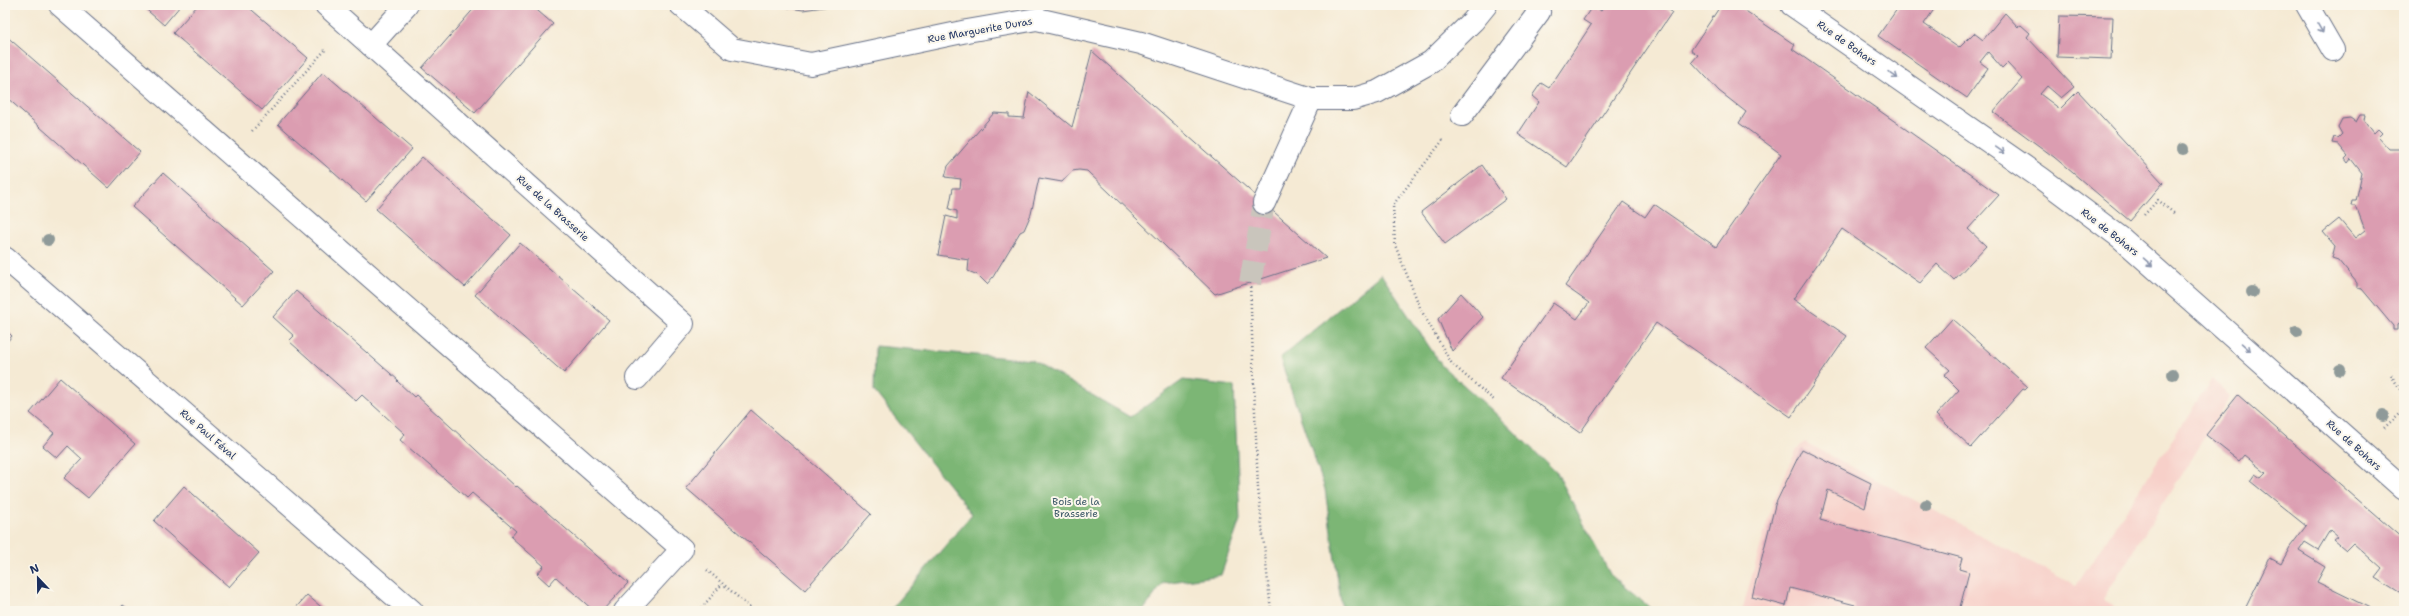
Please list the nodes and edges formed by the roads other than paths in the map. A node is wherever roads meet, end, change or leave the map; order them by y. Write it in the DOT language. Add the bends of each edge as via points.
graph roads {
  1 [pos="60,5"];
  2 [pos="326,5"];
  3 [pos="407,5"];
  4 [pos="681,5"];
  5 [pos="1486,5"];
  6 [pos="1535,5"];
  7 [pos="1792,5"];
  8 [pos="2307,5"];
  9 [pos="372,45"];
  10 [pos="2332,50"];
  11 [pos="1311,99"];
  12 [pos="1462,115"];
  13 [pos="1264,203"];
  14 [pos="5,258"];
  15 [pos="637,378"];
  16 [pos="2404,489"];
  17 [pos="412,611"];
  18 [pos="625,611"];
  1 -- 18 [label="street" via="682,549"];
  2 -- 9 [label="street, Rue de la Brasserie"];
  3 -- 9 [label="street"];
  4 -- 11 [label="street, Rue Marguerite Duras" via="732,49 810,64 1036,19 1142,43"];
  5 -- 11 [label="street, Rue Marguerite Duras" via="1474,21 1431,62 1377,92 1353,99"];
  6 -- 12 [label="street" via="1539,12"];
  7 -- 16 [label="street, Rue de Bohars, one-way" via="2041,178 2121,238"];
  8 -- 10 [label="street, one-way"];
  9 -- 15 [label="street, Rue de la Brasserie" via="683,324"];
  11 -- 13 [label="street"];
  14 -- 17 [label="street, Rue Paul Féval"];
}
